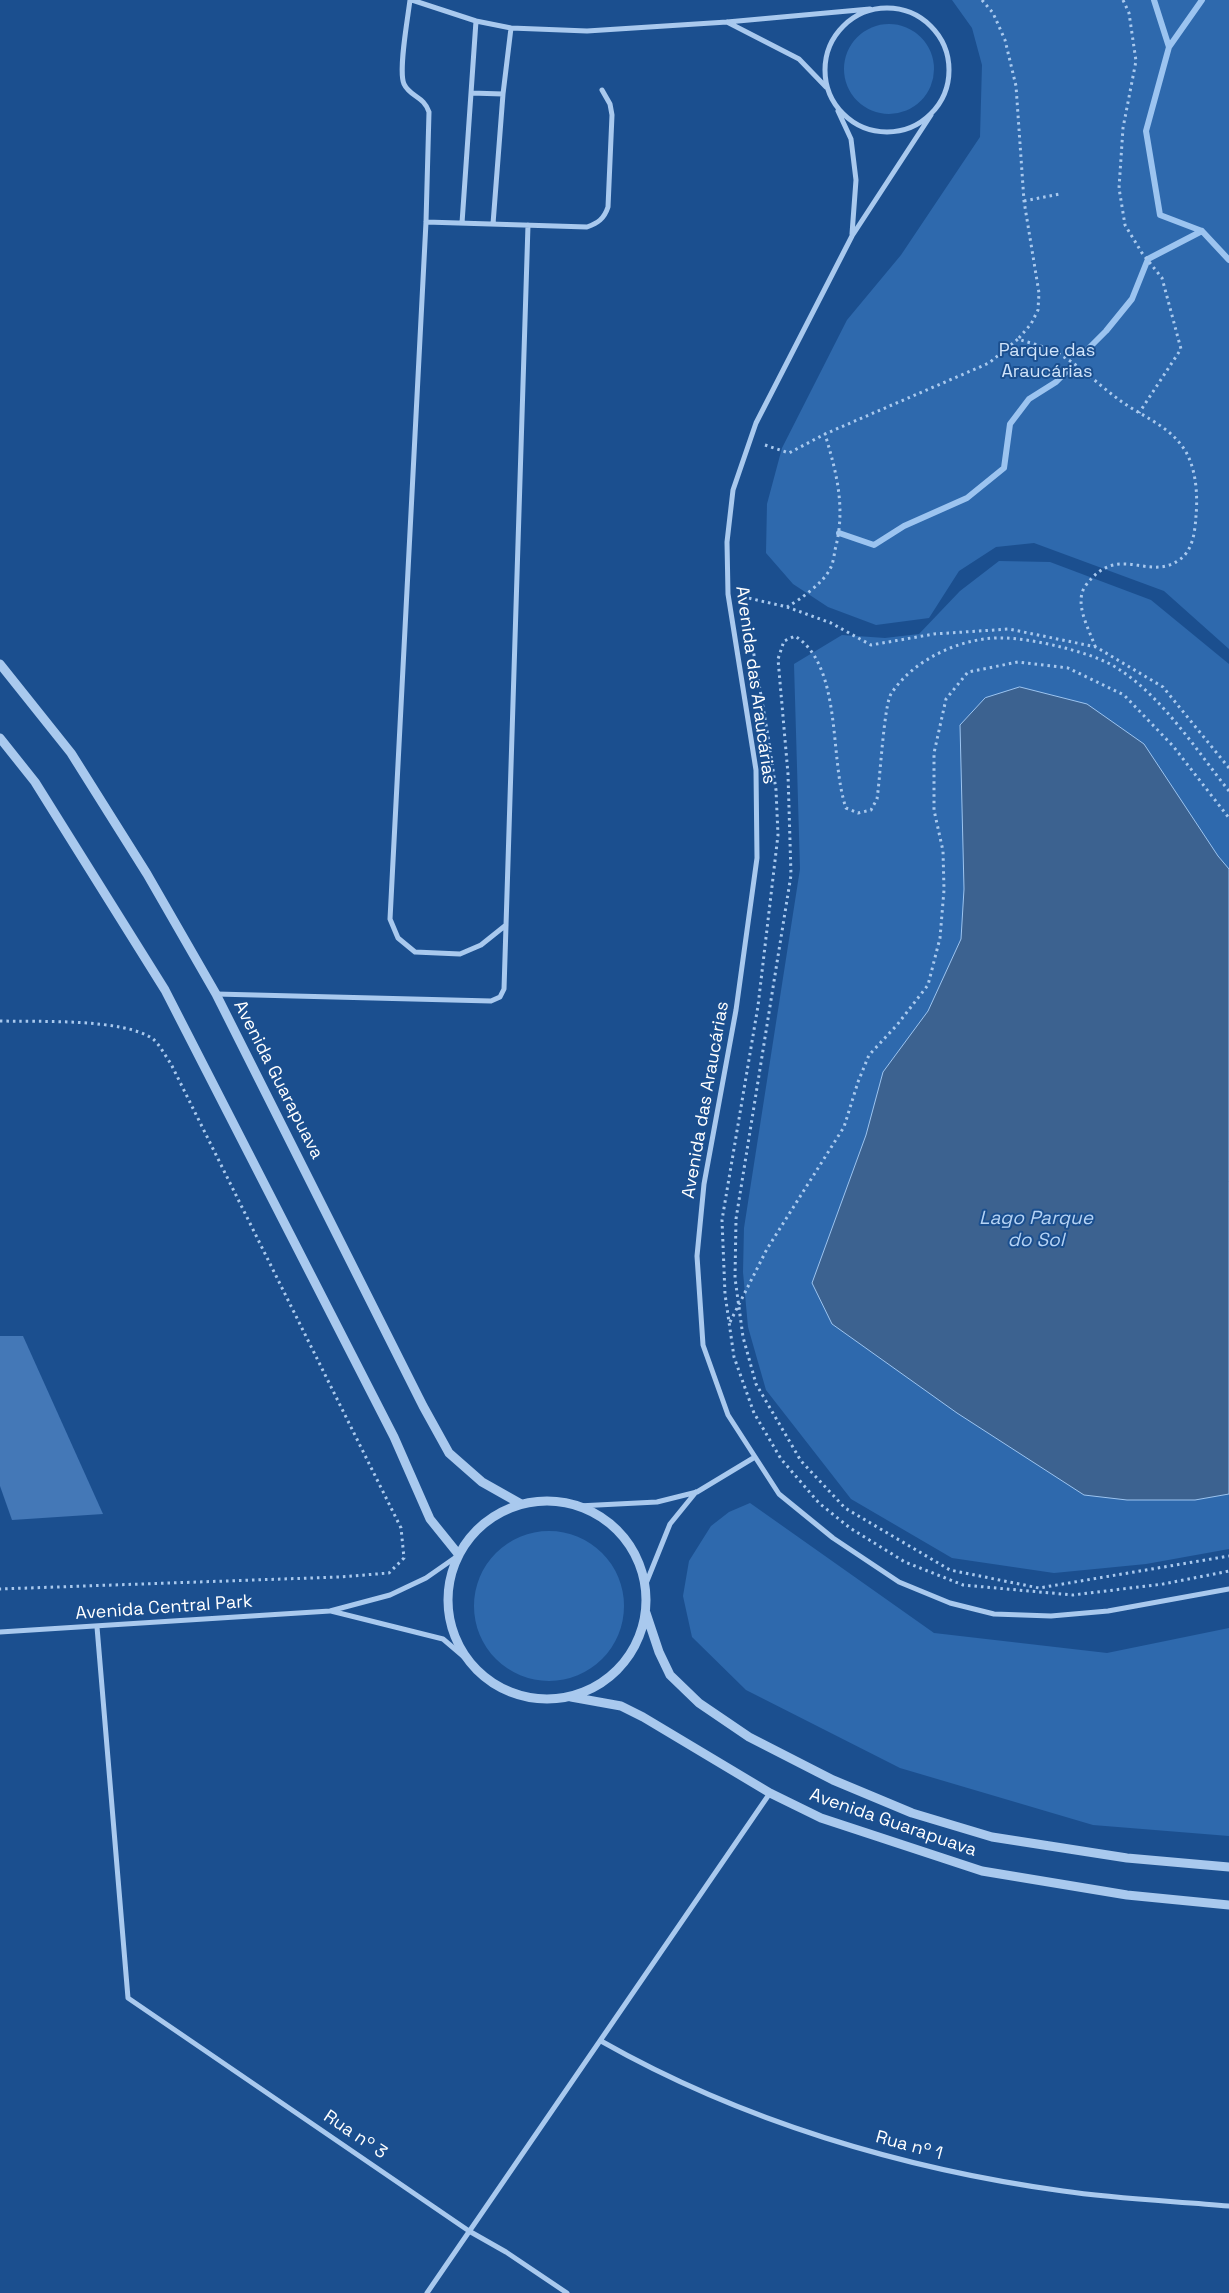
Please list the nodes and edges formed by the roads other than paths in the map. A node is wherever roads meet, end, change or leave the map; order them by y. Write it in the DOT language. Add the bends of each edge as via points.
graph roads {
  1 [pos="411,0"];
  2 [pos="870,9"];
  3 [pos="476,21"];
  4 [pos="727,22"];
  5 [pos="511,28"];
  6 [pos="827,88"];
  7 [pos="602,90"];
  8 [pos="471,93"];
  9 [pos="503,94"];
  10 [pos="836,106"];
  11 [pos="931,116"];
  12 [pos="426,222"];
  13 [pos="462,223"];
  14 [pos="493,224"];
  15 [pos="528,225"];
  16 [pos="852,236"];
  17 [pos="0,664"];
  18 [pos="0,738"];
  19 [pos="506,925"];
  20 [pos="216,994"];
  21 [pos="755,1457"];
  22 [pos="697,1492"];
  23 [pos="521,1504"];
  24 [pos="578,1506"];
  25 [pos="459,1556"];
  26 [pos="646,1586"];
  27 [pos="1229,1589"];
  28 [pos="330,1611"];
  29 [pos="646,1613"];
  30 [pos="97,1627"];
  31 [pos="0,1632"];
  32 [pos="470,1662"];
  33 [pos="571,1697"];
  34 [pos="770,1793"];
  35 [pos="1229,1867"];
  36 [pos="1229,1905"];
  37 [pos="601,2041"];
  38 [pos="1229,2206"];
  39 [pos="469,2231"];
  40 [pos="427,2293"];
  41 [pos="567,2293"];
  1 -- 3 [label="street, Avenida das Araucárias"];
  1 -- 12 [label="street" via="402,76 406,88 423,100 429,112"];
  2 -- 4 [label="street, Avenida das Araucárias"];
  2 -- 6 [label="street, Avenida das Araucárias" via="837,31 828,48 824,68"];
  2 -- 11 [label="street, Avenida das Araucárias" via="889,7 909,11 926,20 940,35 948,55 950,77 944,98"];
  3 -- 5 [label="street, Avenida das Araucárias"];
  3 -- 8 [label="street"];
  4 -- 5 [label="street, Avenida das Araucárias" via="587,31"];
  4 -- 6 [label="street, Avenida das Araucárias" via="800,59"];
  5 -- 9 [label="street"];
  6 -- 10 [label="street, Avenida das Araucárias"];
  7 -- 15 [label="street" via="612,115 605,217 587,227"];
  8 -- 9 [label="street"];
  8 -- 13 [label="street"];
  9 -- 14 [label="street"];
  10 -- 11 [label="street, Avenida das Araucárias" via="851,121 870,131 892,133 913,128"];
  10 -- 16 [label="street, Avenida das Araucárias" via="851,139 856,180"];
  11 -- 16 [label="street, Avenida das Araucárias"];
  12 -- 13 [label="street"];
  12 -- 19 [label="street" via="390,919 398,938 415,952 460,954 481,944"];
  13 -- 14 [label="street"];
  14 -- 15 [label="street"];
  15 -- 19 [label="street"];
  16 -- 21 [label="street, Avenida das Araucárias" via="756,423 733,490 726,542 728,594 756,770 757,858 736,1010 704,1184 698,1256 703,1345 728,1415"];
  17 -- 20 [label="street, Avenida Guarapuava" via="71,754 147,874"];
  18 -- 25 [label="street" via="35,782 165,990 394,1437 430,1519"];
  19 -- 20 [label="street" via="504,989 500,997 491,1001"];
  20 -- 23 [label="street, Avenida Guarapuava" via="423,1406 450,1453 482,1482"];
  21 -- 22 [label="street"];
  21 -- 27 [label="street, Avenida das Araucárias" via="779,1494 832,1538 899,1582 950,1603 994,1614 1051,1616 1108,1611"];
  22 -- 24 [label="street" via="656,1502"];
  22 -- 26 [label="street" via="670,1524"];
  23 -- 24 [label="street" via="550,1501"];
  23 -- 25 [label="street" via="488,1521 474,1533"];
  24 -- 26 [label="street" via="603,1518 623,1536 638,1560"];
  25 -- 28 [label="street" via="426,1578 390,1595"];
  25 -- 32 [label="street" via="450,1582 449,1610 456,1638"];
  26 -- 29 [label="street"];
  28 -- 30 [label="street, Avenida Central Park"];
  28 -- 32 [label="street" via="443,1639"];
  29 -- 33 [label="street" via="638,1642 621,1667 598,1685"];
  29 -- 35 [label="street, Avenida Guarapuava" via="670,1675 699,1703 749,1737 832,1780 912,1813 992,1837 1127,1858"];
  30 -- 31 [label="street, Avenida Central Park"];
  30 -- 39 [label="street, Rua nº 3" via="128,1998"];
  32 -- 33 [label="street" via="491,1681 516,1694 543,1700"];
  33 -- 34 [label="street, Avenida Guarapuava" via="622,1706"];
  34 -- 36 [label="street, Avenida Guarapuava" via="821,1818 982,1871 1127,1895"];
  34 -- 37 [label="street"];
  37 -- 38 [label="street, Rua nº 1" via="643,2065 761,2117 930,2168 1064,2191"];
  37 -- 39 [label="street"];
  39 -- 40 [label="street"];
  39 -- 41 [label="street, Rua nº 3"];
}
